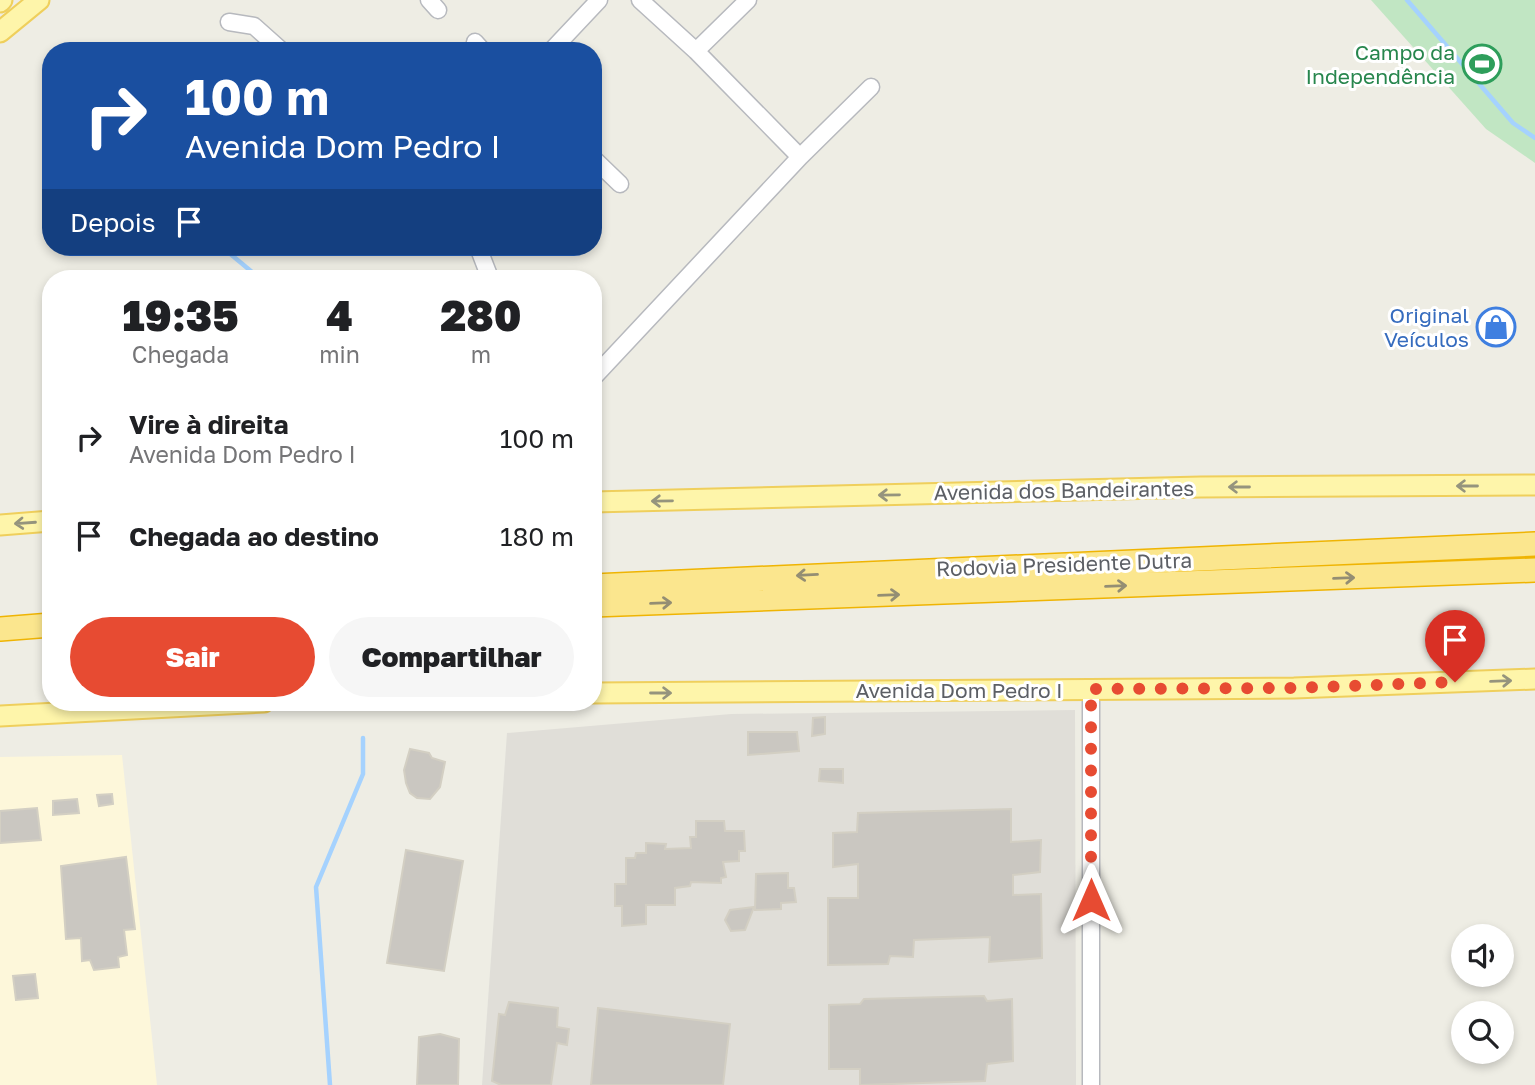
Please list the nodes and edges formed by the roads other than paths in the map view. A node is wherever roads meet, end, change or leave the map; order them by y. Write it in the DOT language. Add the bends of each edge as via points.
graph roads {
  1 [pos="39,0"];
  2 [pos="599,0"];
  3 [pos="640,0"];
  4 [pos="748,0"];
  5 [pos="229,22"];
  6 [pos="0,32"];
  7 [pos="272,42"];
  8 [pos="559,42"];
  9 [pos="696,51"];
  10 [pos="870,87"];
  11 [pos="800,157"];
  12 [pos="602,167"];
  13 [pos="620,184"];
  14 [pos="602,368"];
  15 [pos="1535,485"];
  16 [pos="602,502"];
  17 [pos="42,522"];
  18 [pos="0,525"];
  19 [pos="1535,544"];
  20 [pos="1535,570"];
  21 [pos="602,586"];
  22 [pos="602,605"];
  23 [pos="42,611"];
  24 [pos="0,613"];
  25 [pos="42,626"];
  26 [pos="0,629"];
  27 [pos="1535,679"];
  28 [pos="1091,689"];
  29 [pos="602,693"];
  30 [pos="94,711"];
  31 [pos="0,716"];
  32 [pos="1091,1085"];
  1 -- 6 [label="main road"];
  2 -- 8 [label="street"];
  3 -- 9 [label="street"];
  4 -- 9 [label="street"];
  5 -- 7 [label="street" via="254,26"];
  9 -- 11 [label="street"];
  10 -- 11 [label="street"];
  11 -- 14 [label="street"];
  12 -- 13 [label="street"];
  15 -- 16 [label="main road, Avenida dos Bandeirantes, one-way" via="1201,487"];
  17 -- 18 [label="main road, one-way"];
  19 -- 21 [label="highway, Rodovia Presidente Dutra, one-way"];
  22 -- 20 [label="highway, Rodovia Presidente Dutra, one-way"];
  23 -- 24 [label="highway"];
  25 -- 26 [label="highway"];
  28 -- 27 [label="main road, Avenida Dom Pedro I, one-way" via="1294,688"];
  29 -- 28 [label="main road, Avenida Dom Pedro I, one-way"];
  28 -- 32 [label="street"];
  30 -- 31 [label="main road"];
}
